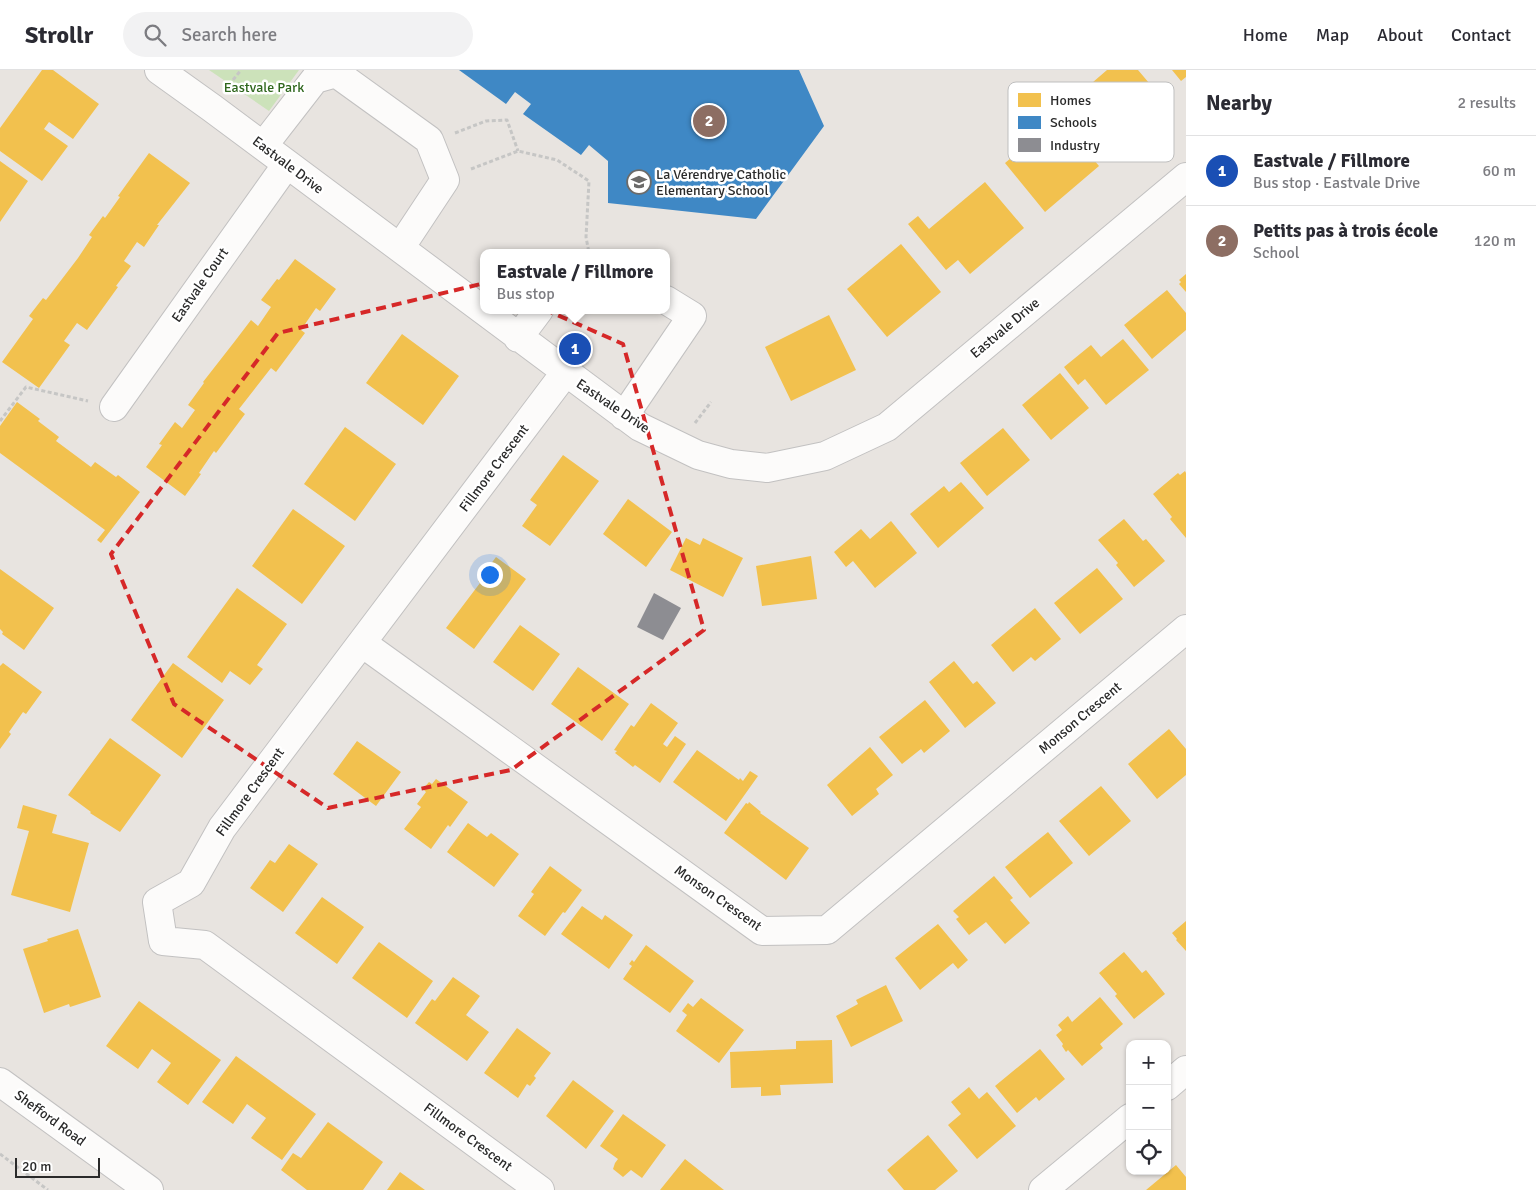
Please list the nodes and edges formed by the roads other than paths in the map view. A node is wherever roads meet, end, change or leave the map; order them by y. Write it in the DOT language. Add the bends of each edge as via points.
graph roads {
  1 [pos="159,70"];
  2 [pos="263,146"];
  3 [pos="286,164"];
  4 [pos="1186,177"];
  5 [pos="400,248"];
  6 [pos="670,302"];
  7 [pos="480,309"];
  8 [pos="487,314"];
  9 [pos="536,314"];
  10 [pos="518,338"];
  11 [pos="565,373"];
  12 [pos="114,407"];
  13 [pos="624,416"];
  14 [pos="1186,629"];
  15 [pos="362,643"];
  16 [pos="1186,1070"];
  17 [pos="0,1082"];
  18 [pos="1168,1085"];
  19 [pos="1126,1121"];
  20 [pos="149,1190"];
  21 [pos="540,1190"];
  22 [pos="1043,1190"];
  1 -- 2 [label="street, Eastvale Drive"];
  2 -- 3 [label="street, Eastvale Drive"];
  2 -- 5 [label="street" via="315,79 336,73 429,140 445,180"];
  3 -- 5 [label="street, Eastvale Drive"];
  3 -- 12 [label="street, Eastvale Court"];
  4 -- 13 [label="street, Eastvale Drive" via="887,427 825,456 767,468 732,464 698,455"];
  5 -- 7 [label="street, Eastvale Drive"];
  6 -- 13 [label="street" via="692,316"];
  8 -- 10 [label="street, Eastvale Drive"];
  9 -- 10 [label="street"];
  10 -- 11 [label="street, Eastvale Drive"];
  11 -- 13 [label="street, Eastvale Drive"];
  11 -- 15 [label="street, Fillmore Crescent"];
  14 -- 15 [label="street, Monson Crescent" via="827,930 762,931"];
  15 -- 21 [label="street, Fillmore Crescent" via="222,828 191,883 156,902 163,941 205,945"];
  16 -- 18 [label="street"];
  17 -- 20 [label="street, Shefford Road"];
  19 -- 22 [label="street"];
}
